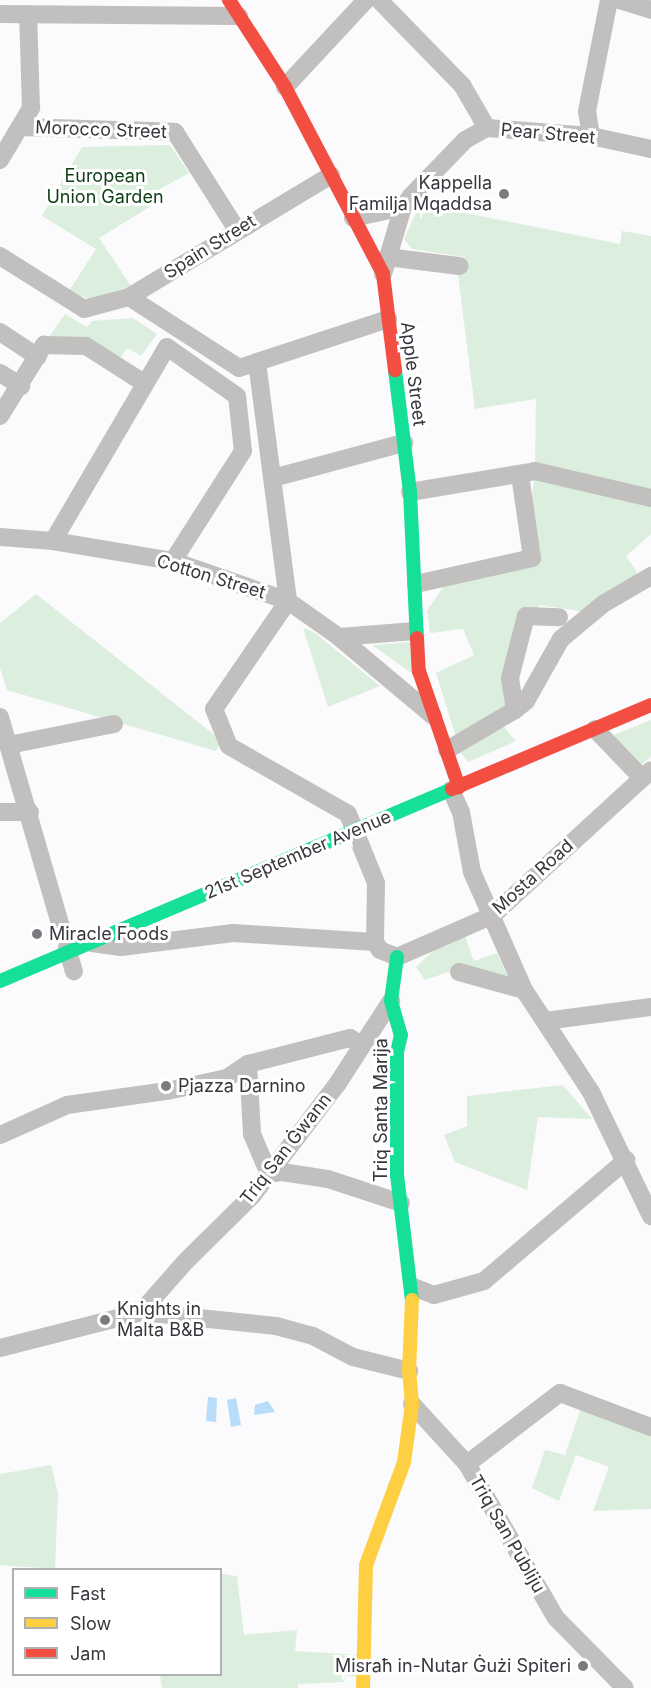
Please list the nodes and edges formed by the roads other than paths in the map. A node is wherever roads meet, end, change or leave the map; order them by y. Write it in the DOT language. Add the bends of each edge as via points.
graph roads {
  1 [pos="366,0"];
  2 [pos="379,0"];
  3 [pos="609,0"];
  4 [pos="619,0"];
  5 [pos="234,8"];
  6 [pos="651,10"];
  7 [pos="0,14"];
  8 [pos="28,15"];
  9 [pos="285,87"];
  10 [pos="20,127"];
  11 [pos="487,128"];
  12 [pos="591,136"];
  13 [pos="651,149"];
  14 [pos="0,160"];
  15 [pos="331,175"];
  16 [pos="403,207"];
  17 [pos="353,218"];
  18 [pos="237,230"];
  19 [pos="0,256"];
  20 [pos="385,266"];
  21 [pos="459,266"];
  22 [pos="129,297"];
  23 [pos="388,319"];
  24 [pos="0,332"];
  25 [pos="41,351"];
  26 [pos="257,362"];
  27 [pos="0,373"];
  28 [pos="144,383"];
  29 [pos="21,386"];
  30 [pos="0,416"];
  31 [pos="404,443"];
  32 [pos="520,475"];
  33 [pos="273,478"];
  34 [pos="410,492"];
  35 [pos="651,498"];
  36 [pos="0,537"];
  37 [pos="53,541"];
  38 [pos="173,561"];
  39 [pos="651,576"];
  40 [pos="416,584"];
  41 [pos="288,602"];
  42 [pos="559,617"];
  43 [pos="415,632"];
  44 [pos="339,637"];
  45 [pos="651,705"];
  46 [pos="515,711"];
  47 [pos="434,716"];
  48 [pos="0,717"];
  49 [pos="114,724"];
  50 [pos="596,729"];
  51 [pos="9,745"];
  52 [pos="447,750"];
  53 [pos="648,774"];
  54 [pos="455,788"];
  55 [pos="0,812"];
  56 [pos="30,812"];
  57 [pos="355,831"];
  58 [pos="493,915"];
  59 [pos="375,942"];
  60 [pos="90,943"];
  61 [pos="70,952"];
  62 [pos="397,957"];
  63 [pos="74,971"];
  64 [pos="459,972"];
  65 [pos="0,981"];
  66 [pos="524,990"];
  67 [pos="391,1000"];
  68 [pos="651,1007"];
  69 [pos="545,1021"];
  70 [pos="361,1045"];
  71 [pos="248,1064"];
  72 [pos="0,1135"];
  73 [pos="626,1160"];
  74 [pos="269,1174"];
  75 [pos="401,1203"];
  76 [pos="651,1216"];
  77 [pos="413,1287"];
  78 [pos="141,1312"];
  79 [pos="0,1348"];
  80 [pos="409,1371"];
  81 [pos="412,1404"];
  82 [pos="651,1427"];
  83 [pos="467,1464"];
  84 [pos="363,1688"];
  85 [pos="625,1688"];
  1 -- 9 [label="street"];
  2 -- 11 [label="street" via="462,85"];
  3 -- 12 [label="street" via="587,111"];
  4 -- 6 [label="street"];
  5 -- 8 [label="street"];
  5 -- 9 [label="street, Apple Street"];
  7 -- 8 [label="street"];
  8 -- 10 [label="street" via="31,108"];
  9 -- 15 [label="street, Apple Street"];
  10 -- 14 [label="street"];
  10 -- 18 [label="street, Morocco Street" via="175,132"];
  11 -- 12 [label="street, Pear Street"];
  11 -- 16 [label="street, Pear Street" via="465,140"];
  12 -- 13 [label="street, Pear Street"];
  15 -- 17 [label="street, Apple Street"];
  15 -- 18 [label="street, Spain Street"];
  16 -- 17 [label="street"];
  16 -- 20 [label="street, Pear Street"];
  17 -- 20 [label="street, Apple Street"];
  18 -- 22 [label="street, Spain Street"];
  19 -- 22 [label="street, Spain Street" via="84,309"];
  20 -- 21 [label="street"];
  20 -- 23 [label="street, Apple Street"];
  22 -- 26 [label="street" via="239,368"];
  23 -- 26 [label="street"];
  23 -- 31 [label="street, Apple Street"];
  24 -- 25 [label="street"];
  25 -- 28 [label="street" via="86,346"];
  25 -- 29 [label="street"];
  26 -- 33 [label="street"];
  27 -- 29 [label="street"];
  28 -- 37 [label="street"];
  28 -- 38 [label="street" via="167,346 237,396 243,451"];
  29 -- 30 [label="street"];
  31 -- 33 [label="street"];
  31 -- 34 [label="street, Apple Street"];
  32 -- 34 [label="street"];
  32 -- 35 [label="street" via="535,471"];
  32 -- 40 [label="street" via="532,558"];
  33 -- 41 [label="street"];
  34 -- 40 [label="street, Apple Street"];
  36 -- 37 [label="street, Cotton Street"];
  37 -- 38 [label="street, Cotton Street"];
  38 -- 41 [label="street, Cotton Street"];
  39 -- 46 [label="street" via="603,604 561,639 526,700"];
  40 -- 43 [label="street, Apple Street"];
  41 -- 44 [label="street, Cotton Street"];
  41 -- 57 [label="street" via="214,710 229,746 348,814"];
  42 -- 46 [label="street" via="526,616 510,678"];
  43 -- 44 [label="street"];
  43 -- 47 [label="street, Apple Street" via="419,671"];
  44 -- 47 [label="street, Cotton Street"];
  45 -- 50 [label="street, 21st September Avenue"];
  46 -- 52 [label="street"];
  47 -- 52 [label="street, Apple Street"];
  48 -- 51 [label="street"];
  49 -- 51 [label="street"];
  50 -- 53 [label="street"];
  50 -- 54 [label="street, 21st September Avenue"];
  51 -- 56 [label="street"];
  52 -- 54 [label="street, Apple Street"];
  53 -- 58 [label="street, Mosta Road"];
  54 -- 57 [label="street, 21st September Avenue"];
  54 -- 58 [label="street" via="472,872"];
  55 -- 56 [label="street"];
  56 -- 61 [label="street"];
  57 -- 59 [label="street" via="376,883"];
  57 -- 60 [label="street, 21st September Avenue"];
  58 -- 62 [label="street, Mosta Road"];
  58 -- 66 [label="street"];
  59 -- 60 [label="street" via="232,933 120,947"];
  59 -- 62 [label="street" via="380,950"];
  60 -- 61 [label="street, 21st September Avenue"];
  61 -- 63 [label="street"];
  61 -- 65 [label="street, 21st September Avenue"];
  62 -- 67 [label="street, Triq Santa Marija"];
  64 -- 66 [label="street"];
  66 -- 69 [label="street"];
  67 -- 70 [label="street, Triq San Ġwann"];
  67 -- 75 [label="street, Triq Santa Marija" via="401,1035 397,1053 397,1175"];
  68 -- 69 [label="street"];
  69 -- 73 [label="street" via="591,1092"];
  70 -- 71 [label="street" via="350,1038"];
  70 -- 74 [label="street, Triq San Ġwann" via="338,1083"];
  71 -- 72 [label="street" via="227,1077 67,1105"];
  71 -- 74 [label="street" via="252,1134"];
  73 -- 76 [label="street"];
  73 -- 77 [label="street" via="484,1281 434,1295"];
  74 -- 75 [label="street" via="282,1172 328,1179"];
  74 -- 78 [label="street, Triq San Ġwann"];
  75 -- 77 [label="street, Triq Santa Marija"];
  77 -- 80 [label="street, Triq Santa Marija"];
  78 -- 79 [label="street"];
  78 -- 80 [label="street" via="276,1326 313,1336 353,1357"];
  80 -- 81 [label="street"];
  81 -- 83 [label="street, Triq San Publiju"];
  81 -- 84 [label="street" via="404,1462 366,1565"];
  82 -- 83 [label="street" via="560,1393"];
  83 -- 85 [label="street, Triq San Publiju" via="556,1618"];
}
